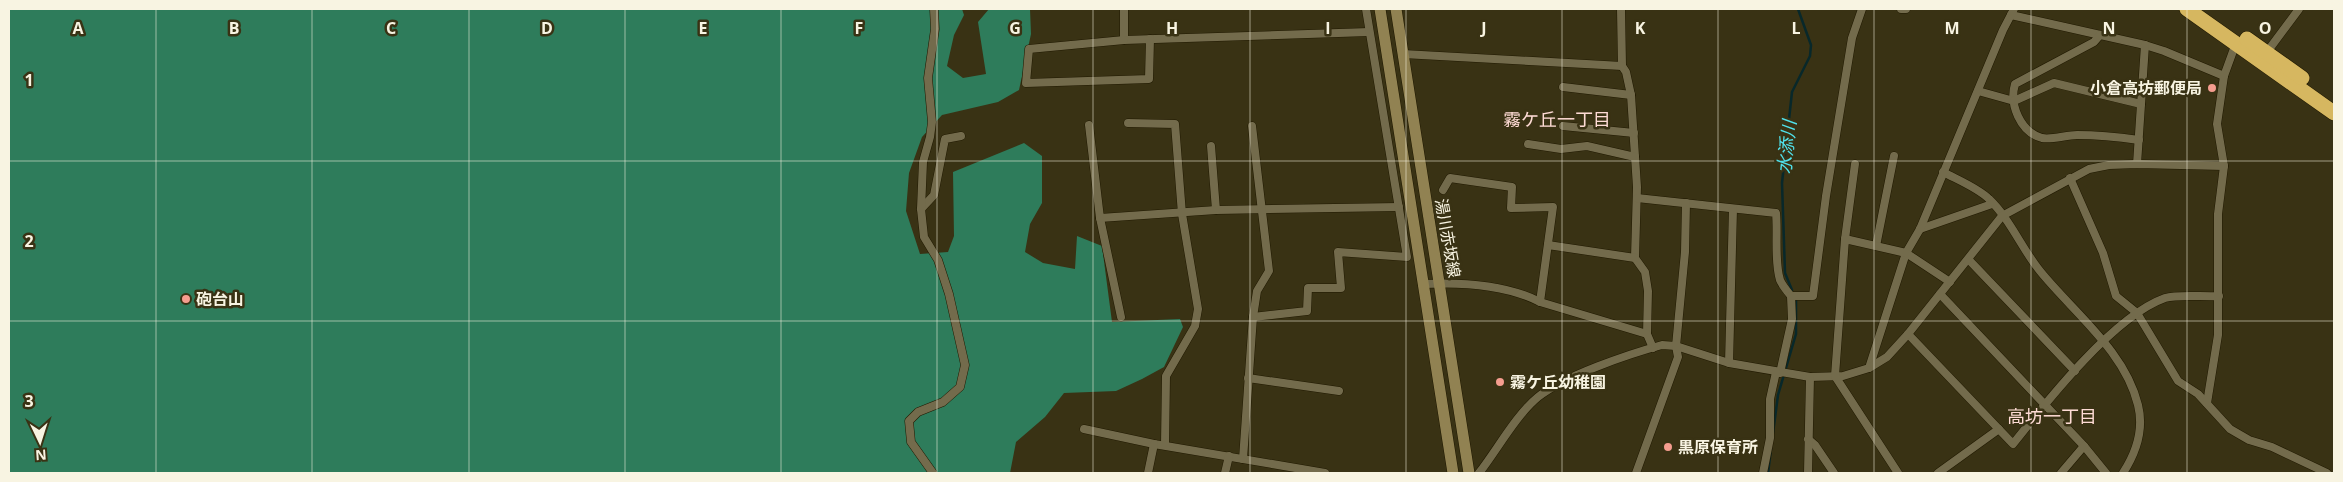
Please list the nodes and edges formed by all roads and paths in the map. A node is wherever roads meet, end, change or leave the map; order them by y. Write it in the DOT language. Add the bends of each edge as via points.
graph roads {
  1 [pos="934,9"];
  2 [pos="1124,9"];
  3 [pos="1366,9"];
  4 [pos="1380,9"];
  5 [pos="1396,9"];
  6 [pos="1621,9"];
  7 [pos="1862,9"];
  8 [pos="1901,9"];
  9 [pos="1906,9"];
  10 [pos="2187,9"];
  11 [pos="2206,9"];
  12 [pos="2299,9"];
  13 [pos="2012,11"];
  14 [pos="1369,32"];
  15 [pos="2100,35"];
  16 [pos="1150,39"];
  17 [pos="2238,39"];
  18 [pos="1124,40"];
  19 [pos="2145,45"];
  20 [pos="2267,52"];
  21 [pos="1403,54"];
  22 [pos="1622,66"];
  23 [pos="2224,76"];
  24 [pos="1563,88"];
  25 [pos="1978,90"];
  26 [pos="1631,95"];
  27 [pos="2014,101"];
  28 [pos="2334,101"];
  29 [pos="2141,104"];
  30 [pos="2334,113"];
  31 [pos="1128,123"];
  32 [pos="1089,125"];
  33 [pos="1252,126"];
  34 [pos="1563,126"];
  35 [pos="1634,133"];
  36 [pos="961,136"];
  37 [pos="2139,140"];
  38 [pos="1528,144"];
  39 [pos="1211,146"];
  40 [pos="1894,156"];
  41 [pos="1635,157"];
  42 [pos="1855,164"];
  43 [pos="2137,164"];
  44 [pos="2224,166"];
  45 [pos="1944,172"];
  46 [pos="2070,178"];
  47 [pos="1443,190"];
  48 [pos="1637,198"];
  49 [pos="1686,203"];
  50 [pos="1992,204"];
  51 [pos="1399,207"];
  52 [pos="1733,208"];
  53 [pos="921,209"];
  54 [pos="1216,210"];
  55 [pos="1262,210"];
  56 [pos="1182,214"];
  57 [pos="2002,216"];
  58 [pos="1100,218"];
  59 [pos="1920,229"];
  60 [pos="1845,239"];
  61 [pos="1548,245"];
  62 [pos="1876,246"];
  63 [pos="1906,253"];
  64 [pos="1634,258"];
  65 [pos="1969,260"];
  66 [pos="1950,282"];
  67 [pos="1440,283"];
  68 [pos="1422,284"];
  69 [pos="1940,294"];
  70 [pos="1791,296"];
  71 [pos="2218,296"];
  72 [pos="1540,302"];
  73 [pos="2137,313"];
  74 [pos="1121,317"];
  75 [pos="1252,317"];
  76 [pos="1647,334"];
  77 [pos="1908,334"];
  78 [pos="2103,342"];
  79 [pos="1676,346"];
  80 [pos="1653,348"];
  81 [pos="1729,363"];
  82 [pos="1869,368"];
  83 [pos="2075,371"];
  84 [pos="1778,373"];
  85 [pos="1810,376"];
  86 [pos="1834,376"];
  87 [pos="1248,378"];
  88 [pos="1339,390"];
  89 [pos="2207,403"];
  90 [pos="2045,404"];
  91 [pos="1084,429"];
  92 [pos="1999,429"];
  93 [pos="1808,439"];
  94 [pos="1154,444"];
  95 [pos="1165,446"];
  96 [pos="2084,446"];
  97 [pos="1229,456"];
  98 [pos="1243,459"];
  99 [pos="1314,472"];
  100 [pos="933,473"];
  101 [pos="1148,473"];
  102 [pos="1225,473"];
  103 [pos="1325,473"];
  104 [pos="1453,473"];
  105 [pos="1469,473"];
  106 [pos="1479,473"];
  107 [pos="1636,473"];
  108 [pos="1763,473"];
  109 [pos="1808,473"];
  110 [pos="1834,473"];
  111 [pos="1898,473"];
  112 [pos="1938,473"];
  113 [pos="2061,473"];
  114 [pos="2106,473"];
  115 [pos="2123,473"];
  116 [pos="2327,473"];
  1 -- 53 [label="street" via="935,28 928,78 932,122 923,162"];
  2 -- 18 [label="street"];
  3 -- 14 [label="street"];
  4 -- 68 [label="main road, 湯川赤坂線"];
  5 -- 21 [label="main road, 湯川赤坂線"];
  6 -- 22 [label="street"];
  7 -- 70 [label="street" via="1852,38 1813,296"];
  8 -- 9 [label="street"];
  10 -- 17 [label="highway"];
  11 -- 17 [label="highway"];
  12 -- 20 [label="street"];
  13 -- 15 [label="street"];
  13 -- 25 [label="street"];
  14 -- 16 [label="street"];
  14 -- 51 [label="street"];
  15 -- 19 [label="street"];
  15 -- 27 [label="street" via="2094,42 2015,84"];
  16 -- 18 [label="street"];
  16 -- 18 [label="street" via="1149,78 1026,83 1028,49"];
  17 -- 20 [label="highway"];
  17 -- 23 [label="street"];
  17 -- 30 [label="highway"];
  19 -- 23 [label="street"];
  19 -- 29 [label="street"];
  20 -- 28 [label="highway"];
  21 -- 22 [label="street"];
  21 -- 67 [label="main road, 湯川赤坂線"];
  22 -- 26 [label="street"];
  23 -- 44 [label="street" via="2217,124"];
  24 -- 26 [label="street"];
  25 -- 27 [label="street"];
  25 -- 45 [label="street"];
  26 -- 35 [label="street"];
  27 -- 29 [label="street" via="2054,83"];
  27 -- 37 [label="street" via="2022,124 2042,138 2104,135"];
  29 -- 37 [label="street"];
  31 -- 56 [label="street" via="1174,124"];
  32 -- 58 [label="street"];
  33 -- 55 [label="street"];
  34 -- 35 [label="street"];
  35 -- 41 [label="street"];
  36 -- 53 [label="street" via="945,139 934,195"];
  37 -- 43 [label="street"];
  38 -- 41 [label="street" via="1561,149 1587,146"];
  39 -- 54 [label="street"];
  40 -- 62 [label="street"];
  41 -- 48 [label="street"];
  42 -- 60 [label="street"];
  43 -- 44 [label="street"];
  43 -- 46 [label="street" via="2109,165"];
  44 -- 71 [label="street" via="2218,214"];
  45 -- 50 [label="street"];
  45 -- 59 [label="street"];
  46 -- 57 [label="street"];
  46 -- 73 [label="street" via="2103,253 2116,296"];
  47 -- 61 [label="street" via="1450,178 1512,187 1511,208 1553,207"];
  48 -- 49 [label="street"];
  48 -- 64 [label="street"];
  49 -- 52 [label="street"];
  49 -- 79 [label="street"];
  50 -- 57 [label="street"];
  50 -- 59 [label="street"];
  51 -- 55 [label="street"];
  51 -- 75 [label="street" via="1407,257 1338,252 1341,288 1308,288 1307,311"];
  52 -- 70 [label="street" via="1776,213 1780,280"];
  52 -- 81 [label="street"];
  53 -- 100 [label="street" via="924,236 938,260 965,364 960,387 943,402 918,412 909,421 911,442"];
  54 -- 55 [label="street"];
  54 -- 56 [label="street"];
  55 -- 75 [label="street" via="1269,271 1257,291"];
  56 -- 58 [label="street"];
  56 -- 95 [label="street" via="1198,309 1195,326 1166,376"];
  57 -- 65 [label="street"];
  57 -- 78 [label="street" via="2040,270"];
  58 -- 74 [label="street"];
  59 -- 63 [label="street"];
  60 -- 62 [label="street"];
  60 -- 86 [label="street"];
  61 -- 64 [label="street"];
  61 -- 72 [label="street"];
  62 -- 63 [label="street"];
  63 -- 66 [label="street"];
  63 -- 82 [label="street"];
  64 -- 76 [label="street" via="1645,272"];
  65 -- 66 [label="street"];
  65 -- 83 [label="street"];
  66 -- 69 [label="street"];
  67 -- 68 [label="street"];
  67 -- 72 [label="street" via="1472,284 1524,294"];
  67 -- 105 [label="main road, 湯川赤坂線"];
  68 -- 104 [label="main road, 湯川赤坂線"];
  69 -- 77 [label="street"];
  69 -- 90 [label="street"];
  70 -- 84 [label="street" via="1792,319"];
  71 -- 73 [label="street" via="2166,298"];
  71 -- 89 [label="street" via="2218,335"];
  72 -- 76 [label="street"];
  73 -- 78 [label="street"];
  73 -- 89 [label="street" via="2178,380"];
  75 -- 87 [label="street"];
  76 -- 80 [label="street"];
  77 -- 82 [label="street" via="1887,357"];
  77 -- 92 [label="street"];
  78 -- 83 [label="street"];
  78 -- 115 [label="street" via="2127,374 2141,423 2131,460"];
  79 -- 80 [label="street"];
  79 -- 81 [label="street"];
  79 -- 107 [label="street" via="1678,357"];
  80 -- 106 [label="street" via="1580,374 1538,397 1527,407"];
  81 -- 84 [label="street"];
  82 -- 86 [label="street"];
  83 -- 90 [label="street"];
  84 -- 85 [label="street"];
  84 -- 108 [label="street" via="1770,399 1770,438"];
  85 -- 86 [label="street"];
  85 -- 93 [label="street"];
  86 -- 111 [label="street"];
  87 -- 88 [label="street"];
  87 -- 98 [label="street"];
  89 -- 116 [label="street" via="2230,429"];
  90 -- 92 [label="street" via="2013,444"];
  90 -- 96 [label="street"];
  91 -- 94 [label="street"];
  92 -- 112 [label="street"];
  93 -- 109 [label="street"];
  93 -- 110 [label="street" via="1816,445"];
  94 -- 95 [label="street"];
  94 -- 101 [label="street"];
  95 -- 97 [label="street"];
  96 -- 113 [label="street"];
  96 -- 114 [label="street"];
  97 -- 98 [label="street"];
  97 -- 102 [label="street"];
  98 -- 99 [label="street"];
  99 -- 103 [label="street"];
}
